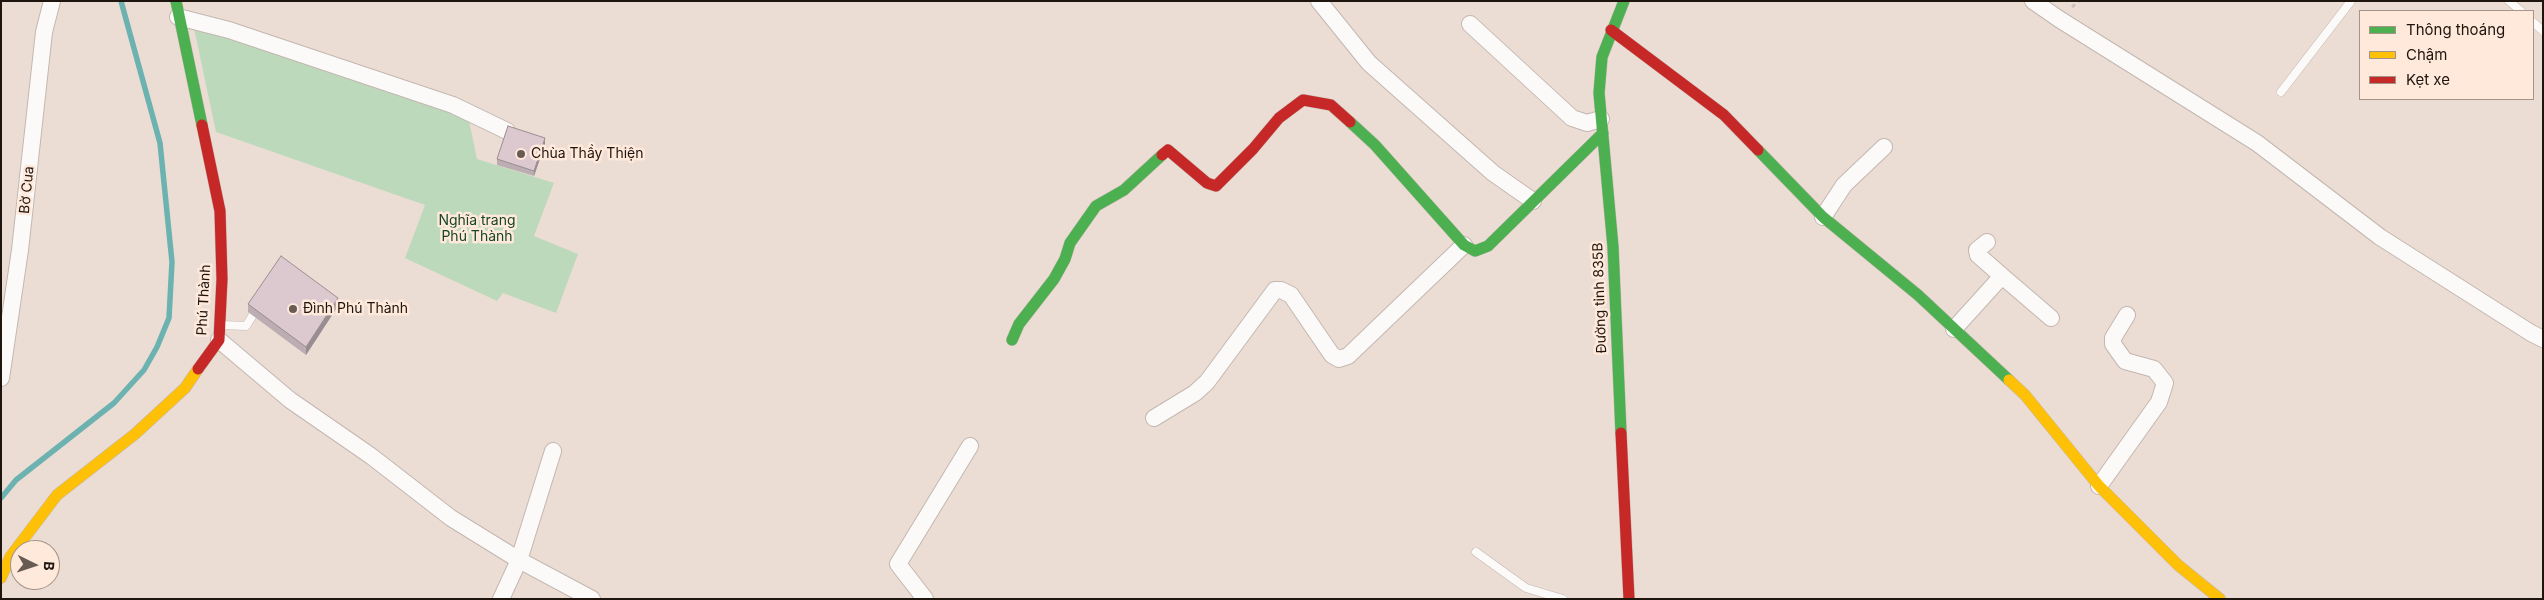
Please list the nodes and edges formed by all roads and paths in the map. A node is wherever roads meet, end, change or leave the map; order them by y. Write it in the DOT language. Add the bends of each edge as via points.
graph roads {
  1 [pos="52,1"];
  2 [pos="1319,1"];
  3 [pos="1624,1"];
  4 [pos="2034,1"];
  5 [pos="2350,1"];
  6 [pos="2510,1"];
  7 [pos="177,9"];
  8 [pos="2520,10"];
  9 [pos="1470,24"];
  10 [pos="1612,30"];
  11 [pos="2281,92"];
  12 [pos="1602,126"];
  13 [pos="507,131"];
  14 [pos="1884,147"];
  15 [pos="1533,201"];
  16 [pos="1823,217"];
  17 [pos="1987,242"];
  18 [pos="1464,245"];
  19 [pos="2002,276"];
  20 [pos="266,297"];
  21 [pos="2127,315"];
  22 [pos="2051,318"];
  23 [pos="1954,329"];
  24 [pos="219,333"];
  25 [pos="2543,339"];
  26 [pos="1012,340"];
  27 [pos="1,378"];
  28 [pos="1154,418"];
  29 [pos="970,446"];
  30 [pos="554,451"];
  31 [pos="2099,486"];
  32 [pos="1476,552"];
  33 [pos="519,560"];
  34 [pos="1,578"];
  35 [pos="501,599"];
  36 [pos="592,599"];
  37 [pos="925,599"];
  38 [pos="1563,599"];
  39 [pos="1629,599"];
  40 [pos="2220,599"];
  1 -- 27 [label="street, Bờ Cua" via="44,32 20,250"];
  2 -- 15 [label="street" via="1369,63 1493,173"];
  3 -- 10 [label="street, Đường tỉnh 835B"];
  4 -- 25 [label="street" via="2257,143 2380,236"];
  5 -- 11 [label="lane"];
  6 -- 8 [label="lane"];
  7 -- 13 [label="street" via="229,30 453,105"];
  7 -- 24 [label="street, Phú Thành" via="220,211 222,279"];
  9 -- 12 [label="street" via="1572,118"];
  10 -- 12 [label="street, Đường tỉnh 835B" via="1602,58 1599,93"];
  10 -- 16 [label="street" via="1724,116"];
  12 -- 15 [label="street"];
  12 -- 39 [label="street, Đường tỉnh 835B" via="1613,247"];
  14 -- 16 [label="street" via="1844,185"];
  15 -- 18 [label="street" via="1488,246 1475,251"];
  16 -- 23 [label="street"];
  17 -- 19 [label="street" via="1977,250 1978,256"];
  18 -- 26 [label="street" via="1376,145 1331,106 1318,100 1303,100 1280,118 1216,186 1207,183 1168,150 1124,190 1096,206 1070,244 1054,279 1019,324"];
  18 -- 28 [label="street" via="1348,356 1339,359 1332,355 1291,295 1275,290 1207,382"];
  19 -- 22 [label="street"];
  19 -- 23 [label="street"];
  20 -- 24 [label="lane" via="246,326"];
  21 -- 31 [label="street" via="2113,344 2125,361 2154,369 2165,383 2159,402"];
  23 -- 31 [label="street" via="2024,395"];
  24 -- 33 [label="street" via="290,400 371,456 451,518"];
  24 -- 34 [label="street, Phú Thành" via="185,388 135,434 57,495 10,557"];
  29 -- 37 [label="street" via="898,564"];
  30 -- 33 [label="street"];
  31 -- 40 [label="street" via="2178,565"];
  32 -- 38 [label="lane" via="1526,588"];
  33 -- 35 [label="street"];
  33 -- 36 [label="street"];
}
